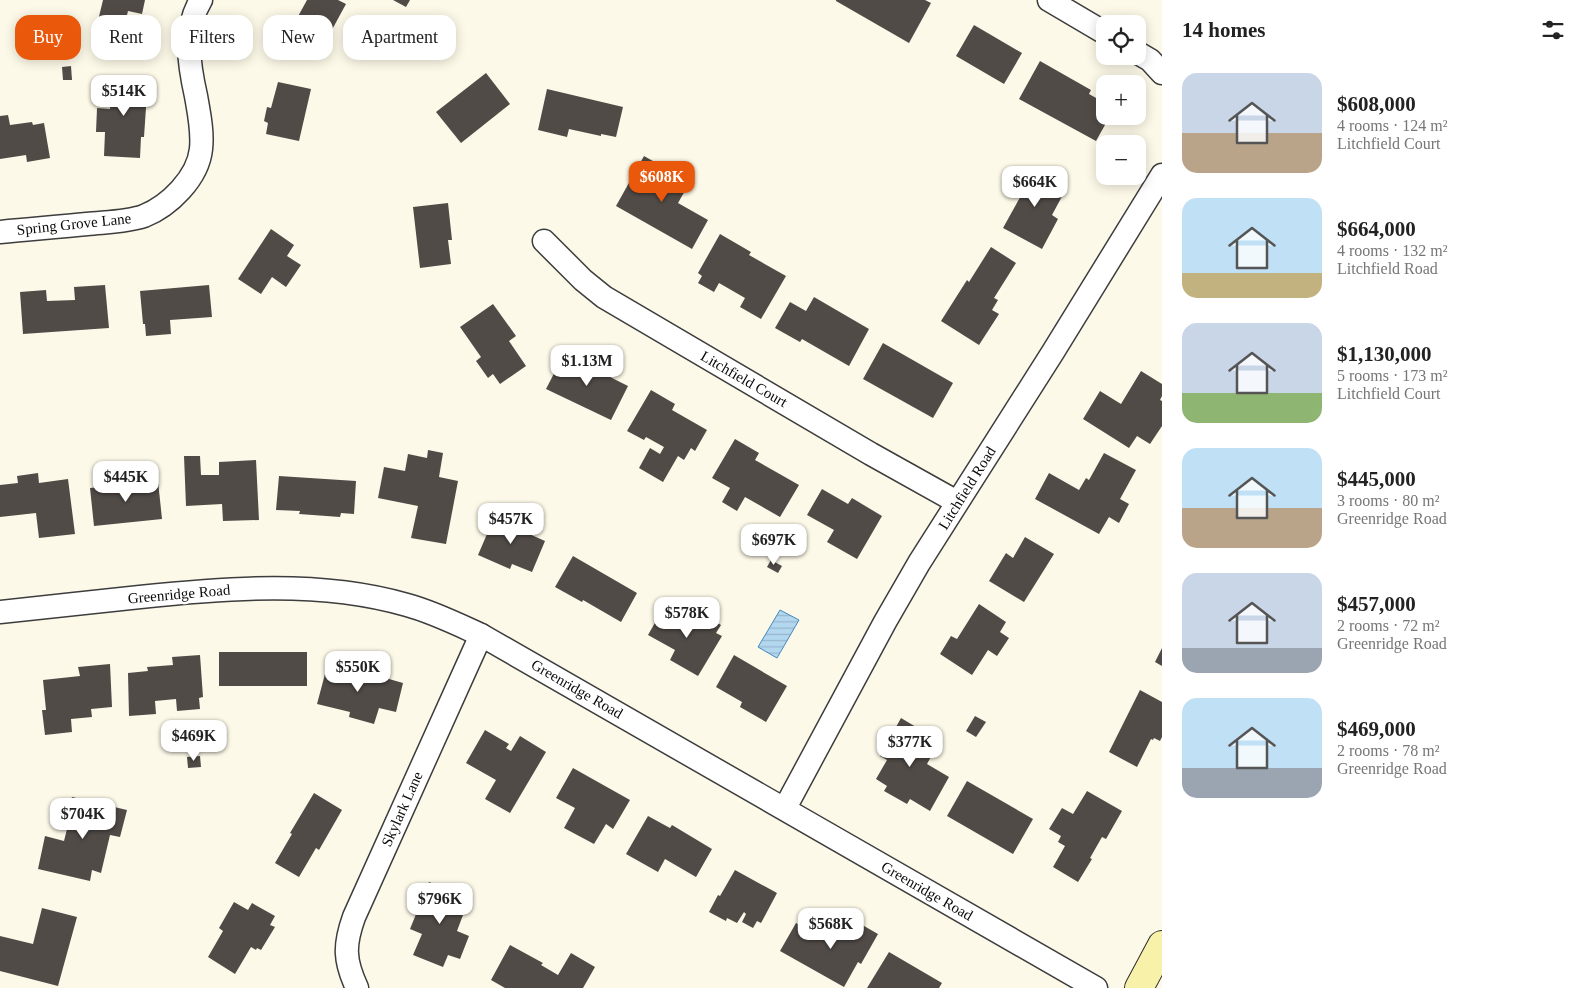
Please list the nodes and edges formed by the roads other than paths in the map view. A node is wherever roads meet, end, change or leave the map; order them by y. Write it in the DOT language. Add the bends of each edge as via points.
graph roads {
  1 [pos="201,0"];
  2 [pos="1049,0"];
  3 [pos="1096,28"];
  4 [pos="1146,58"];
  5 [pos="1162,73"];
  6 [pos="1162,175"];
  7 [pos="0,232"];
  8 [pos="544,240"];
  9 [pos="957,502"];
  10 [pos="0,612"];
  11 [pos="481,635"];
  12 [pos="785,808"];
  13 [pos="1162,945"];
  14 [pos="357,988"];
  15 [pos="1096,988"];
  16 [pos="1139,988"];
  1 -- 7 [label="street, Spring Grove Lane" via="190,29 189,55 201,127 201,151 180,191 164,206 142,216 112,222"];
  2 -- 3 [label="street"];
  4 -- 5 [label="street"];
  6 -- 9 [label="street, Litchfield Road"];
  8 -- 9 [label="street, Litchfield Court" via="604,297"];
  9 -- 12 [label="street, Litchfield Road" via="885,622"];
  10 -- 11 [label="street, Greenridge Road" via="240,588 320,589 407,604"];
  11 -- 12 [label="street, Greenridge Road"];
  11 -- 14 [label="street, Skylark Lane" via="354,916 347,937 346,954"];
  12 -- 15 [label="street, Greenridge Road"];
  13 -- 16 [label="main road"];
}
